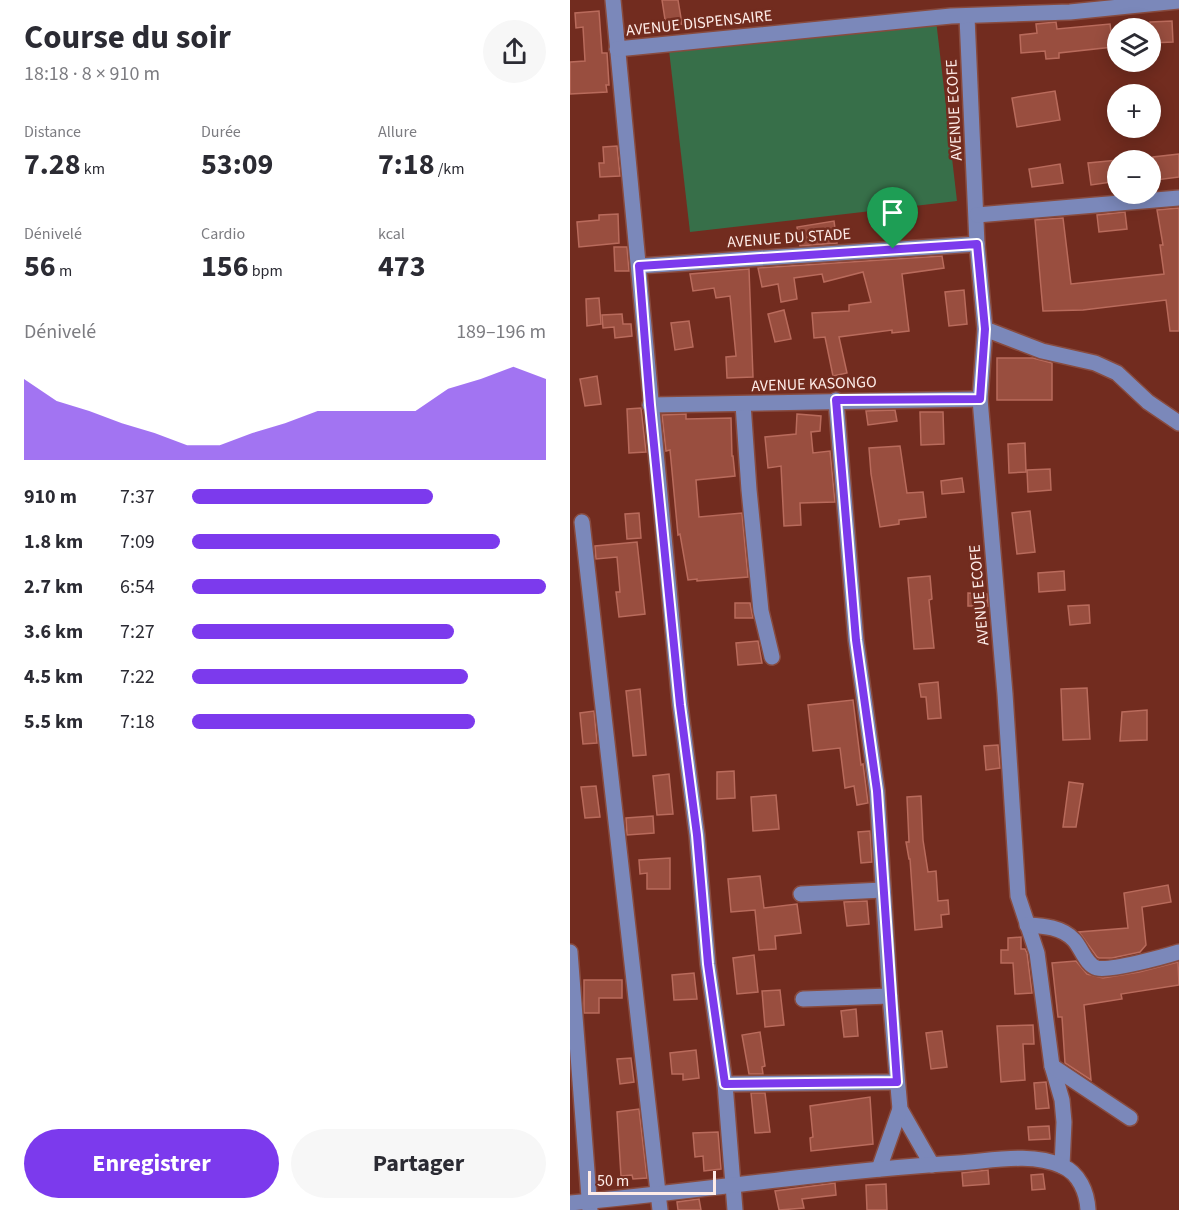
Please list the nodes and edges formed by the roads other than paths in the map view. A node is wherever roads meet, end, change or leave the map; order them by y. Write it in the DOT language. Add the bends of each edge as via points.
graph roads {
  1 [pos="612,0"];
  2 [pos="950,0"];
  3 [pos="1179,1"];
  4 [pos="1069,6"];
  5 [pos="951,16"];
  6 [pos="967,17"];
  7 [pos="617,49"];
  8 [pos="1179,198"];
  9 [pos="977,215"];
  10 [pos="977,244"];
  11 [pos="639,266"];
  12 [pos="985,329"];
  13 [pos="980,399"];
  14 [pos="836,400"];
  15 [pos="743,404"];
  16 [pos="650,405"];
  17 [pos="1179,423"];
  18 [pos="582,522"];
  19 [pos="772,657"];
  20 [pos="883,890"];
  21 [pos="801,894"];
  22 [pos="1027,925"];
  23 [pos="570,952"];
  24 [pos="1179,952"];
  25 [pos="890,996"];
  26 [pos="803,999"];
  27 [pos="1052,1066"];
  28 [pos="897,1082"];
  29 [pos="725,1084"];
  30 [pos="900,1109"];
  31 [pos="1130,1118"];
  32 [pos="932,1165"];
  33 [pos="1062,1166"];
  34 [pos="879,1169"];
  35 [pos="732,1184"];
  36 [pos="659,1202"];
  37 [pos="570,1203"];
  38 [pos="590,1206"];
  39 [pos="735,1210"];
  40 [pos="1088,1210"];
  1 -- 7 [label="street"];
  2 -- 5 [label="street"];
  3 -- 4 [label="street, AVENUE DISPENSAIRE"];
  4 -- 6 [label="street, AVENUE DISPENSAIRE"];
  5 -- 6 [label="street, AVENUE DISPENSAIRE"];
  5 -- 7 [label="street, AVENUE DISPENSAIRE"];
  6 -- 9 [label="street, AVENUE ECOFE"];
  7 -- 11 [label="street"];
  8 -- 9 [label="street"];
  9 -- 10 [label="street, AVENUE ECOFE"];
  10 -- 11 [label="street, AVENUE DU STADE"];
  10 -- 12 [label="street, AVENUE ECOFE"];
  11 -- 16 [label="street"];
  12 -- 13 [label="street, AVENUE ECOFE"];
  12 -- 17 [label="street" via="1117,373 1148,402"];
  13 -- 14 [label="street, AVENUE KASONGO"];
  13 -- 22 [label="street, AVENUE ECOFE" via="1018,896"];
  14 -- 15 [label="street, AVENUE KASONGO"];
  14 -- 20 [label="street" via="856,640 877,791"];
  15 -- 16 [label="street, AVENUE KASONGO"];
  15 -- 19 [label="street" via="761,611"];
  16 -- 29 [label="street" via="708,964"];
  18 -- 36 [label="street"];
  20 -- 21 [label="street"];
  20 -- 25 [label="street"];
  22 -- 24 [label="street" via="1049,926 1063,932 1096,968"];
  22 -- 27 [label="street, AVENUE ECOFE" via="1037,953"];
  23 -- 38 [label="street"];
  25 -- 26 [label="street"];
  25 -- 28 [label="street"];
  27 -- 31 [label="street"];
  27 -- 33 [label="street, AVENUE ECOFE" via="1062,1100"];
  28 -- 29 [label="street"];
  28 -- 30 [label="street"];
  29 -- 35 [label="street"];
  30 -- 32 [label="street"];
  30 -- 34 [label="street"];
  32 -- 33 [label="street" via="1034,1159"];
  32 -- 34 [label="street"];
  33 -- 40 [label="street" via="1078,1177"];
  34 -- 35 [label="street"];
  35 -- 36 [label="street"];
  35 -- 39 [label="street"];
  36 -- 38 [label="street"];
  37 -- 38 [label="street"];
}
